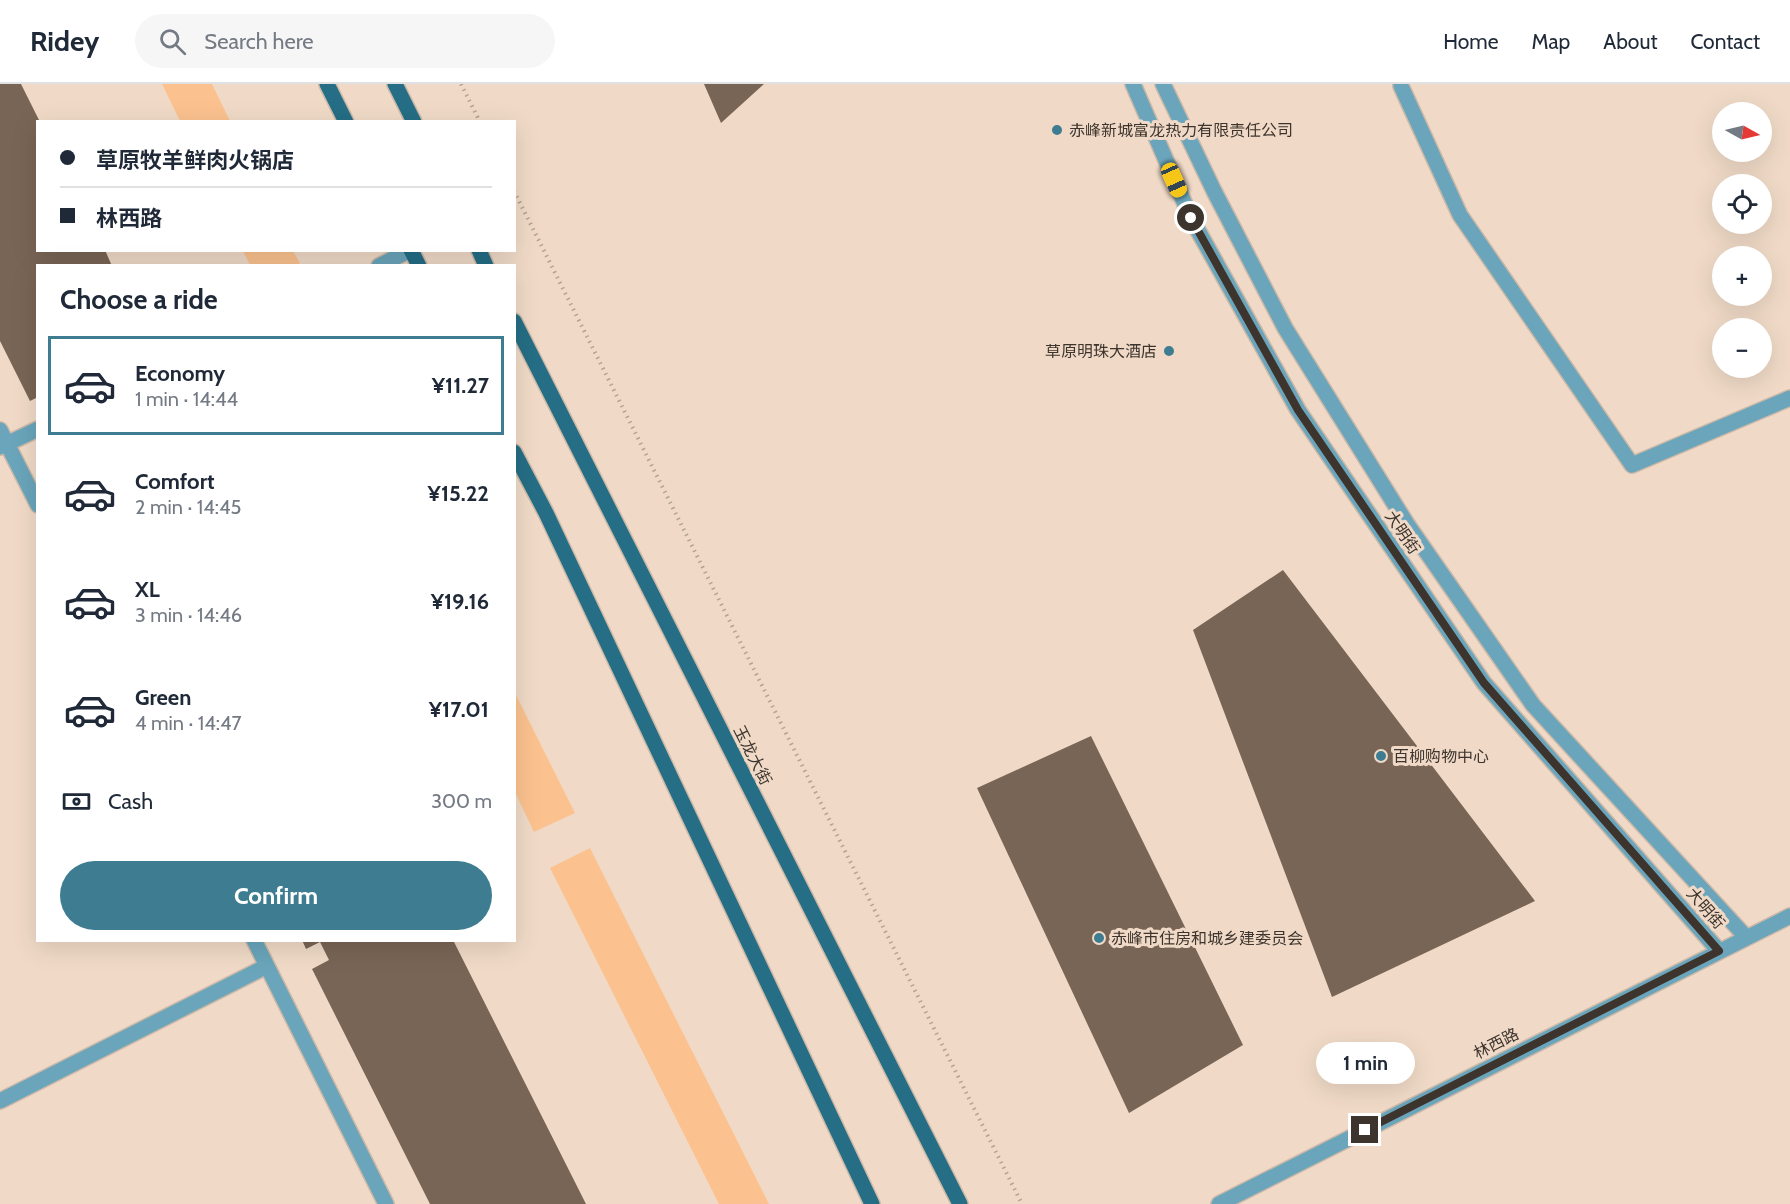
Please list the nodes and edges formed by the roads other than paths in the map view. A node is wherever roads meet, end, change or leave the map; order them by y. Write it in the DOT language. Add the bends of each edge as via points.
graph roads {
  1 [pos="327,84"];
  2 [pos="395,84"];
  3 [pos="1133,84"];
  4 [pos="1163,84"];
  5 [pos="1401,84"];
  6 [pos="345,120"];
  7 [pos="413,120"];
  8 [pos="407,252"];
  9 [pos="383,264"];
  10 [pos="516,325"];
  11 [pos="1790,398"];
  12 [pos="36,430"];
  13 [pos="2,440"];
  14 [pos="516,456"];
  15 [pos="36,501"];
  16 [pos="1790,916"];
  17 [pos="1746,937"];
  18 [pos="255,942"];
  19 [pos="1719,951"];
  20 [pos="267,966"];
  21 [pos="0,1101"];
  22 [pos="386,1204"];
  23 [pos="872,1204"];
  24 [pos="960,1204"];
  25 [pos="1219,1204"];
  1 -- 6 [label="main road"];
  2 -- 7 [label="main road"];
  3 -- 19 [label="street, 大明街" via="1191,218 1298,410 1484,683"];
  4 -- 17 [label="street, 大明街" via="1285,328 1407,524 1533,705"];
  5 -- 11 [label="street" via="1460,215 1632,465"];
  8 -- 9 [label="street"];
  10 -- 24 [label="main road, 玉龙大街"];
  12 -- 13 [label="street"];
  13 -- 15 [label="street"];
  14 -- 23 [label="main road"];
  16 -- 17 [label="street, 林西路"];
  17 -- 19 [label="street, 林西路"];
  18 -- 20 [label="street"];
  19 -- 25 [label="street, 林西路"];
  20 -- 21 [label="street"];
  20 -- 22 [label="street"];
}
